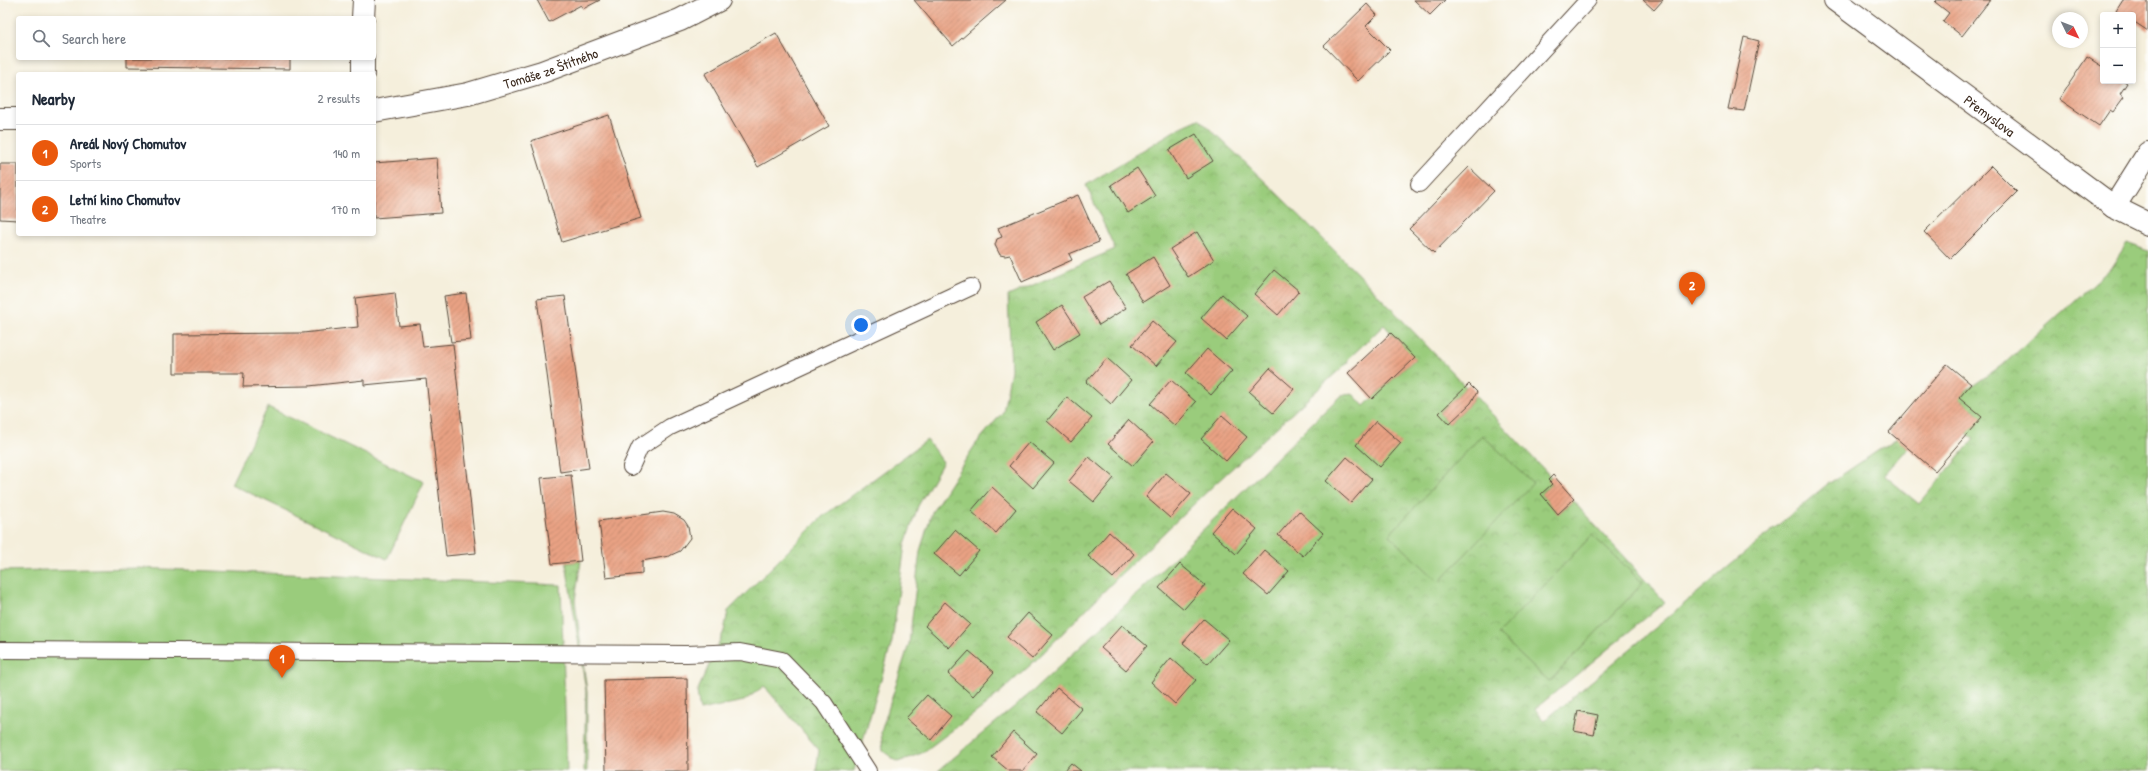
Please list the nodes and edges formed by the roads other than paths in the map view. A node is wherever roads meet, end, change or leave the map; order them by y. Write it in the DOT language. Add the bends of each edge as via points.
graph roads {
  1 [pos="364,0"];
  2 [pos="719,0"];
  3 [pos="1588,0"];
  4 [pos="1835,0"];
  5 [pos="364,16"];
  6 [pos="363,60"];
  7 [pos="363,72"];
  8 [pos="376,111"];
  9 [pos="0,119"];
  10 [pos="16,119"];
  11 [pos="2148,153"];
  12 [pos="1419,184"];
  13 [pos="2114,207"];
  14 [pos="2148,224"];
  15 [pos="971,287"];
  16 [pos="631,467"];
  17 [pos="0,650"];
  18 [pos="868,771"];
  1 -- 5 [label="street"];
  2 -- 8 [label="street, Tomáše ze Štítného" via="680,20 542,72 468,94"];
  3 -- 12 [label="lane"];
  4 -- 13 [label="street, Přemyslova"];
  6 -- 7 [label="street"];
  9 -- 10 [label="street"];
  11 -- 13 [label="street"];
  13 -- 14 [label="street, Přemyslova"];
  15 -- 16 [label="lane" via="670,427 640,447"];
  17 -- 18 [label="lane" via="687,654 740,652 782,660 824,703"];
}
